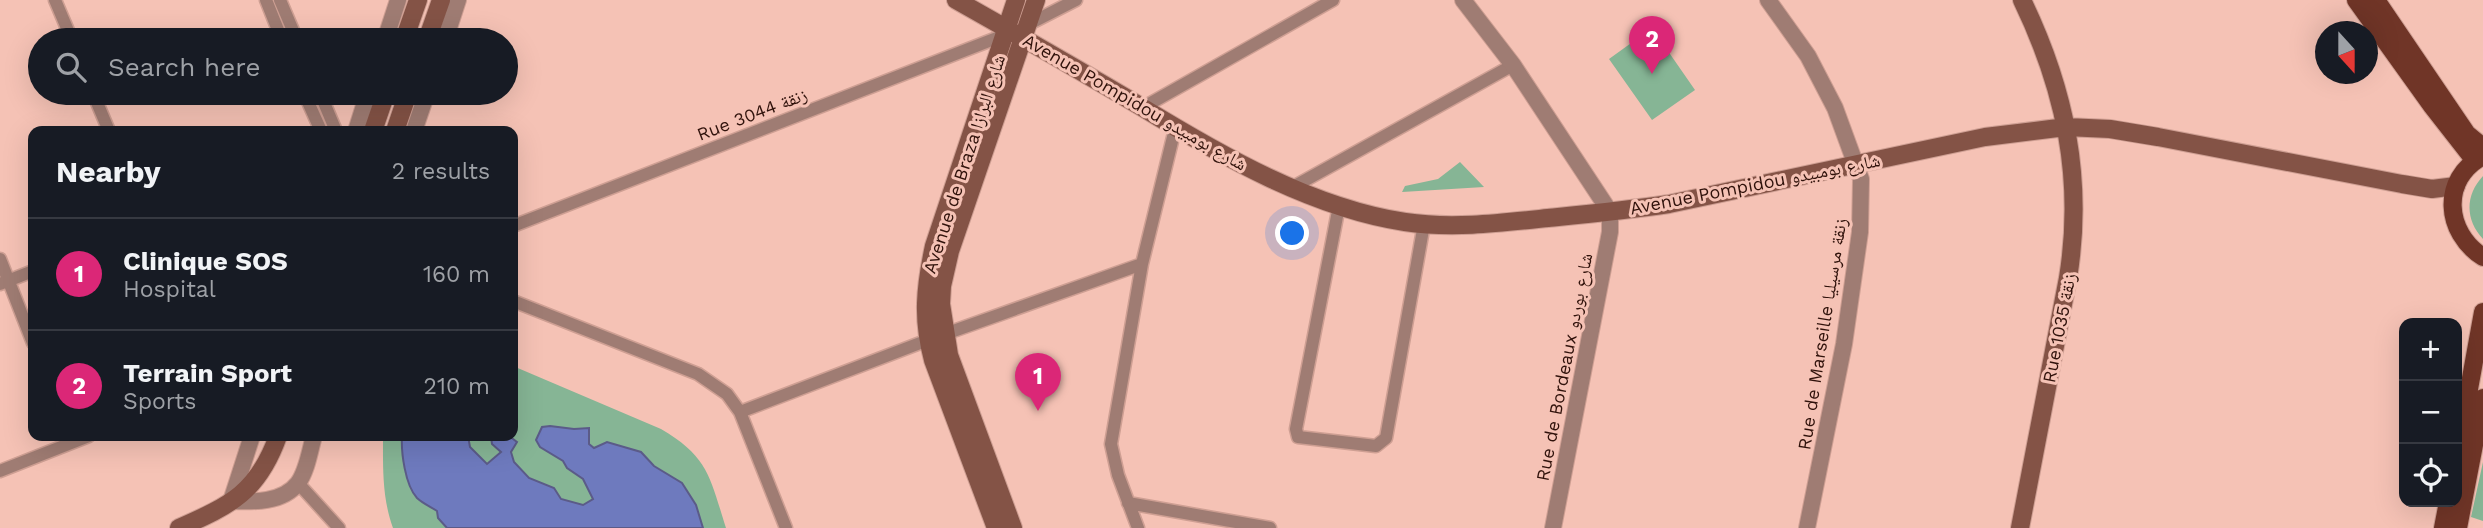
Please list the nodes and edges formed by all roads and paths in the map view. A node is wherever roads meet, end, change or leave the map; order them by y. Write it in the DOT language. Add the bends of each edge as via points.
graph roads {
  1 [pos="55,0"];
  2 [pos="266,0"];
  3 [pos="280,0"];
  4 [pos="398,0"];
  5 [pos="418,0"];
  6 [pos="957,0"];
  7 [pos="1016,0"];
  8 [pos="1036,0"];
  9 [pos="1076,0"];
  10 [pos="1333,0"];
  11 [pos="1463,0"];
  12 [pos="1768,0"];
  13 [pos="2022,0"];
  14 [pos="2376,0"];
  15 [pos="456,1"];
  16 [pos="2358,1"];
  17 [pos="67,28"];
  18 [pos="277,28"];
  19 [pos="292,28"];
  20 [pos="389,28"];
  21 [pos="408,28"];
  22 [pos="436,28"];
  23 [pos="448,28"];
  24 [pos="1015,32"];
  25 [pos="1513,65"];
  26 [pos="98,105"];
  27 [pos="309,105"];
  28 [pos="325,105"];
  29 [pos="364,105"];
  30 [pos="382,105"];
  31 [pos="404,105"];
  32 [pos="423,105"];
  33 [pos="1142,108"];
  34 [pos="107,126"];
  35 [pos="319,126"];
  36 [pos="334,126"];
  37 [pos="358,126"];
  38 [pos="375,126"];
  39 [pos="397,126"];
  40 [pos="416,126"];
  41 [pos="2066,127"];
  42 [pos="1175,129"];
  43 [pos="2480,155"];
  44 [pos="1857,163"];
  45 [pos="2456,186"];
  46 [pos="1293,187"];
  47 [pos="2432,189"];
  48 [pos="1339,205"];
  49 [pos="2452,211"];
  50 [pos="1610,212"];
  51 [pos="518,224"];
  52 [pos="1424,224"];
  53 [pos="2483,257"];
  54 [pos="0,259"];
  55 [pos="1142,264"];
  56 [pos="28,273"];
  57 [pos="4,282"];
  58 [pos="518,303"];
  59 [pos="2483,312"];
  60 [pos="28,332"];
  61 [pos="936,337"];
  62 [pos="2483,398"];
  63 [pos="740,412"];
  64 [pos="66,441"];
  65 [pos="250,441"];
  66 [pos="276,441"];
  67 [pos="312,441"];
  68 [pos="2459,444"];
  69 [pos="0,471"];
  70 [pos="298,483"];
  71 [pos="231,501"];
  72 [pos="1128,503"];
  73 [pos="2447,507"];
  74 [pos="1250,526"];
  75 [pos="179,528"];
  76 [pos="340,528"];
  77 [pos="786,528"];
  78 [pos="996,528"];
  79 [pos="1013,528"];
  80 [pos="1138,528"];
  81 [pos="1270,528"];
  82 [pos="1553,528"];
  83 [pos="1807,528"];
  84 [pos="2021,528"];
  85 [pos="2443,528"];
  86 [pos="2458,528"];
  1 -- 17 [label="street"];
  2 -- 18 [label="street"];
  3 -- 19 [label="street"];
  4 -- 20 [label="street"];
  5 -- 21 [label="main road"];
  6 -- 24 [label="main road, Avenue Pompidou شارع بومبيدو"];
  7 -- 24 [label="main road, Avenue de Braza شارع البرازا"];
  8 -- 24 [label="main road, Avenue de Braza شارع البرازا"];
  9 -- 24 [label="street, Rue 3044 زنقة"];
  10 -- 33 [label="street"];
  11 -- 25 [label="street"];
  12 -- 44 [label="street, Rue de Marseille زنقة مرسيليا" via="1808,56"];
  13 -- 41 [label="main road, Rue 1035 زنقة" via="2048,62"];
  14 -- 43 [label="main road"];
  15 -- 22 [label="main road"];
  15 -- 23 [label="street"];
  16 -- 43 [label="main road" via="2432,106"];
  24 -- 33 [label="main road, Avenue Pompidou شارع بومبيدو"];
  24 -- 51 [label="street, Rue 3044 زنقة"];
  24 -- 61 [label="main road, Avenue de Braza شارع البرازا" via="934,246 925,307"];
  25 -- 46 [label="street"];
  25 -- 50 [label="street"];
  26 -- 34 [label="street"];
  27 -- 35 [label="street"];
  28 -- 36 [label="street"];
  29 -- 37 [label="street"];
  30 -- 38 [label="main road"];
  31 -- 39 [label="main road"];
  32 -- 40 [label="street"];
  33 -- 42 [label="main road, Avenue Pompidou شارع بومبيدو"];
  41 -- 44 [label="main road, Avenue Pompidou شارع بومبيدو" via="1984,137"];
  41 -- 47 [label="main road, Avenue Pompidou شارع بومبيدو" via="2158,137"];
  41 -- 84 [label="main road, Rue 1035 زنقة" via="2075,239"];
  42 -- 46 [label="main road, Avenue Pompidou شارع بومبيدو"];
  42 -- 55 [label="street"];
  43 -- 45 [label="main road"];
  44 -- 50 [label="main road, Avenue Pompidou شارع بومبيدو" via="1669,204"];
  44 -- 83 [label="street, Rue de Marseille زنقة مرسيليا" via="1860,232"];
  45 -- 47 [label="main road, Avenue Pompidou شارع بومبيدو"];
  45 -- 49 [label="main road"];
  46 -- 48 [label="main road, Avenue Pompidou شارع بومبيدو"];
  47 -- 49 [label="main road"];
  48 -- 52 [label="main road, Avenue Pompidou شارع بومبيدو" via="1367,215"];
  48 -- 52 [label="street" via="1298,437 1376,446 1386,438"];
  49 -- 53 [label="main road" via="2463,240"];
  50 -- 52 [label="main road, Avenue Pompidou شارع بومبيدو"];
  50 -- 82 [label="street, Rue de Bordeaux شارع بوردو" via="1610,232"];
  54 -- 57 [label="street"];
  55 -- 61 [label="street"];
  55 -- 72 [label="street" via="1111,444"];
  56 -- 57 [label="street"];
  57 -- 60 [label="street"];
  58 -- 63 [label="street" via="698,374 727,394"];
  59 -- 68 [label="main road"];
  61 -- 63 [label="street"];
  61 -- 78 [label="main road, Avenue de Braza شارع البرازا" via="933,360"];
  61 -- 79 [label="main road, Avenue de Braza شارع البرازا" via="949,355"];
  62 -- 86 [label="main road"];
  63 -- 77 [label="street"];
  64 -- 69 [label="street"];
  65 -- 71 [label="street"];
  66 -- 71 [label="main road" via="259,478"];
  67 -- 70 [label="street"];
  70 -- 71 [label="street" via="278,497"];
  70 -- 76 [label="street"];
  71 -- 75 [label="main road"];
  72 -- 74 [label="street"];
  72 -- 80 [label="street"];
  73 -- 85 [label="main road"];
  74 -- 81 [label="street"];
}
